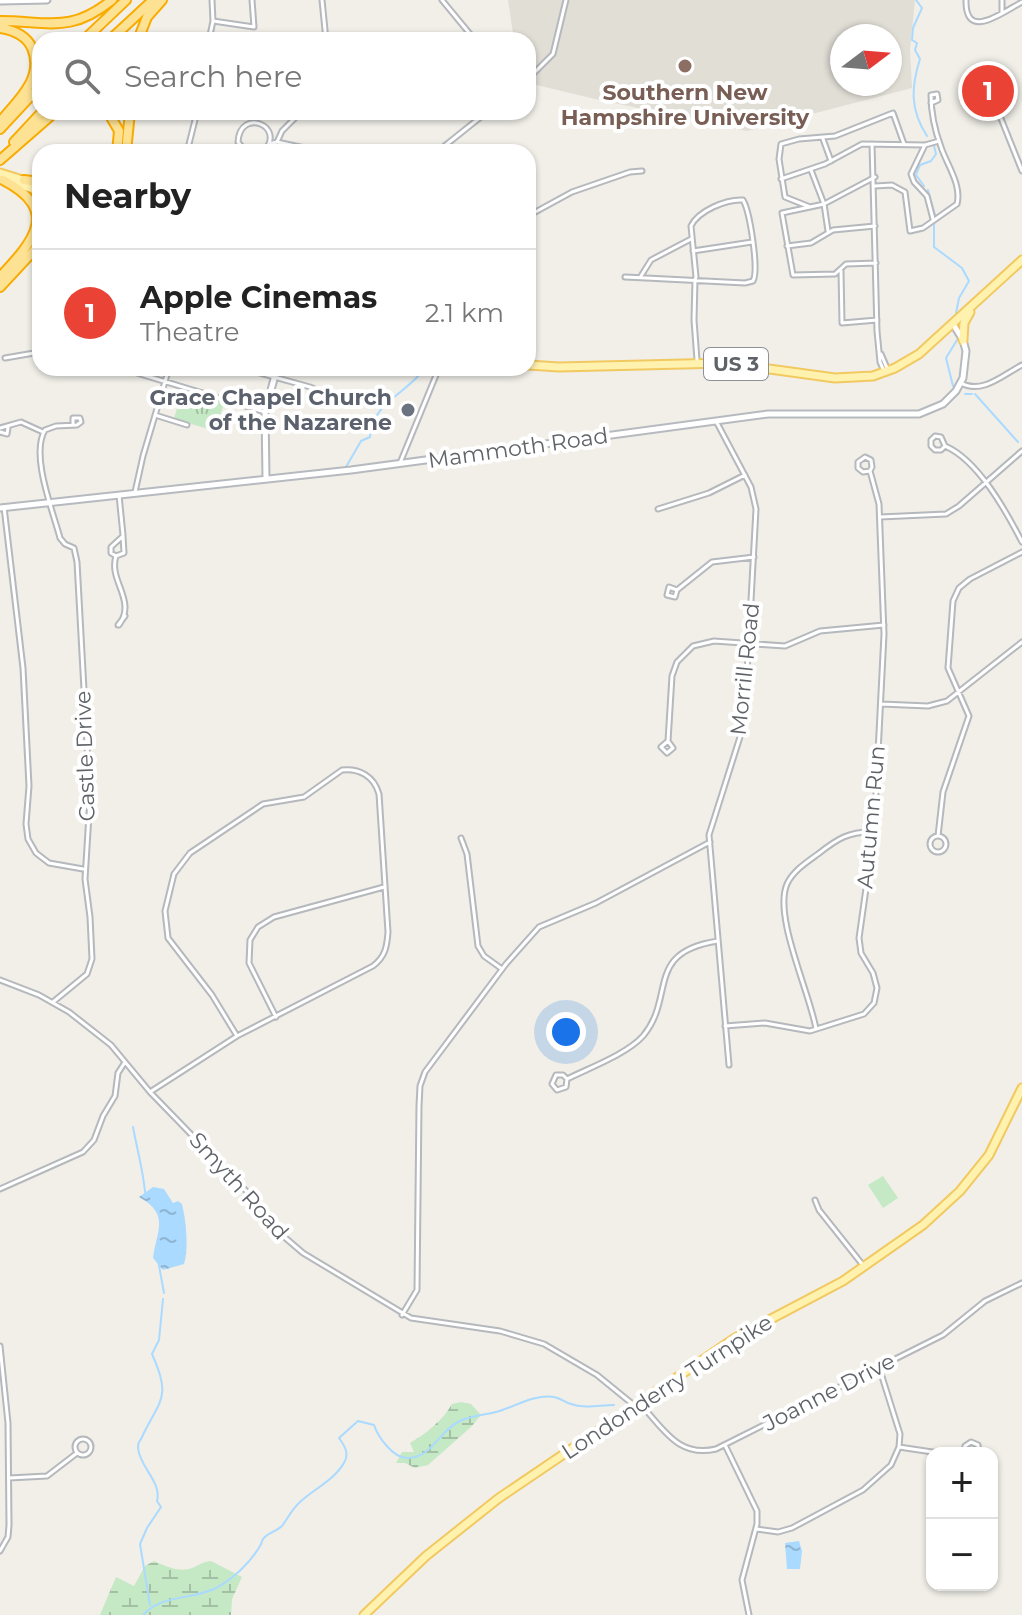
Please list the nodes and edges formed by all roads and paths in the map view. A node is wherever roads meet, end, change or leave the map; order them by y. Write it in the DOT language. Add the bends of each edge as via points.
graph roads {
  1 [pos="47,0"];
  2 [pos="112,0"];
  3 [pos="126,0"];
  4 [pos="153,0"];
  5 [pos="162,0"];
  6 [pos="212,0"];
  7 [pos="252,0"];
  8 [pos="322,0"];
  9 [pos="442,0"];
  10 [pos="566,0"];
  11 [pos="966,0"];
  12 [pos="1002,0"];
  13 [pos="0,1"];
  14 [pos="1022,2"];
  15 [pos="1002,12"];
  16 [pos="0,21"];
  17 [pos="213,21"];
  18 [pos="0,28"];
  19 [pos="92,32"];
  20 [pos="119,32"];
  21 [pos="141,32"];
  22 [pos="211,32"];
  23 [pos="325,32"];
  24 [pos="468,32"];
  25 [pos="32,53"];
  26 [pos="536,71"];
  27 [pos="32,78"];
  28 [pos="32,95"];
  29 [pos="931,103"];
  30 [pos="996,106"];
  31 [pos="35,120"];
  32 [pos="45,120"];
  33 [pos="113,120"];
  34 [pos="129,120"];
  35 [pos="195,120"];
  36 [pos="293,120"];
  37 [pos="477,120"];
  38 [pos="0,122"];
  39 [pos="0,129"];
  40 [pos="823,139"];
  41 [pos="939,141"];
  42 [pos="277,142"];
  43 [pos="118,144"];
  44 [pos="127,144"];
  45 [pos="189,144"];
  46 [pos="240,144"];
  47 [pos="269,144"];
  48 [pos="286,144"];
  49 [pos="447,144"];
  50 [pos="872,144"];
  51 [pos="904,144"];
  52 [pos="925,145"];
  53 [pos="0,158"];
  54 [pos="831,161"];
  55 [pos="642,171"];
  56 [pos="1022,171"];
  57 [pos="812,172"];
  58 [pos="1,177"];
  59 [pos="875,177"];
  60 [pos="781,179"];
  61 [pos="24,180"];
  62 [pos="32,183"];
  63 [pos="32,184"];
  64 [pos="875,186"];
  65 [pos="32,202"];
  66 [pos="824,204"];
  67 [pos="810,207"];
  68 [pos="536,212"];
  69 [pos="934,221"];
  70 [pos="875,226"];
  71 [pos="828,231"];
  72 [pos="32,239"];
  73 [pos="691,239"];
  74 [pos="752,242"];
  75 [pos="787,246"];
  76 [pos="693,251"];
  77 [pos="32,253"];
  78 [pos="1022,260"];
  79 [pos="876,263"];
  80 [pos="841,271"];
  81 [pos="0,277"];
  82 [pos="625,277"];
  83 [pos="641,277"];
  84 [pos="695,280"];
  85 [pos="0,287"];
  86 [pos="973,305"];
  87 [pos="877,320"];
  88 [pos="953,324"];
  89 [pos="941,335"];
  90 [pos="963,340"];
  91 [pos="32,353"];
  92 [pos="5,358"];
  93 [pos="697,362"];
  94 [pos="1022,365"];
  95 [pos="536,366"];
  96 [pos="886,372"];
  97 [pos="146,376"];
  98 [pos="167,376"];
  99 [pos="268,376"];
  100 [pos="436,376"];
  101 [pos="274,378"];
  102 [pos="165,382"];
  103 [pos="961,383"];
  104 [pos="336,398"];
  105 [pos="265,412"];
  106 [pos="155,415"];
  107 [pos="716,421"];
  108 [pos="73,425"];
  109 [pos="187,425"];
  110 [pos="0,430"];
  111 [pos="43,432"];
  112 [pos="945,446"];
  113 [pos="1022,451"];
  114 [pos="400,463"];
  115 [pos="870,471"];
  116 [pos="745,475"];
  117 [pos="266,478"];
  118 [pos="984,483"];
  119 [pos="135,493"];
  120 [pos="119,495"];
  121 [pos="50,501"];
  122 [pos="2,508"];
  123 [pos="658,509"];
  124 [pos="880,517"];
  125 [pos="123,536"];
  126 [pos="1022,542"];
  127 [pos="1022,552"];
  128 [pos="116,556"];
  129 [pos="754,557"];
  130 [pos="677,590"];
  131 [pos="125,616"];
  132 [pos="884,625"];
  133 [pos="1022,642"];
  134 [pos="749,644"];
  135 [pos="959,694"];
  136 [pos="881,704"];
  137 [pos="668,741"];
  138 [pos="874,832"];
  139 [pos="938,836"];
  140 [pos="461,838"];
  141 [pos="710,842"];
  142 [pos="84,869"];
  143 [pos="384,887"];
  144 [pos="718,941"];
  145 [pos="502,969"];
  146 [pos="0,980"];
  147 [pos="53,1002"];
  148 [pos="276,1017"];
  149 [pos="725,1026"];
  150 [pos="817,1030"];
  151 [pos="237,1036"];
  152 [pos="125,1062"];
  153 [pos="729,1065"];
  154 [pos="567,1079"];
  155 [pos="1022,1088"];
  156 [pos="150,1092"];
  157 [pos="0,1189"];
  158 [pos="815,1200"];
  159 [pos="864,1267"];
  160 [pos="1022,1283"];
  161 [pos="402,1315"];
  162 [pos="0,1346"];
  163 [pos="879,1367"];
  164 [pos="2,1385"];
  165 [pos="637,1404"];
  166 [pos="725,1445"];
  167 [pos="899,1447"];
  168 [pos="926,1451"];
  169 [pos="77,1453"];
  170 [pos="9,1478"];
  171 [pos="756,1529"];
  172 [pos="0,1551"];
  173 [pos="364,1615"];
  174 [pos="749,1615"];
  1 -- 13 [label="main road"];
  2 -- 16 [label="highway" via="77,22"];
  3 -- 19 [label="highway"];
  4 -- 20 [label="highway"];
  5 -- 21 [label="highway"];
  6 -- 17 [label="street"];
  7 -- 17 [label="street" via="254,27"];
  8 -- 23 [label="street"];
  9 -- 24 [label="street"];
  10 -- 26 [label="street" via="553,54"];
  11 -- 15 [label="street" via="967,15 976,22"];
  12 -- 15 [label="street"];
  14 -- 15 [label="street"];
  17 -- 22 [label="street"];
  18 -- 25 [label="highway" via="25,38"];
  27 -- 38 [label="highway"];
  28 -- 39 [label="highway"];
  29 -- 41 [label="street"];
  30 -- 56 [label="street"];
  31 -- 53 [label="highway"];
  32 -- 53 [label="highway"];
  33 -- 43 [label="highway"];
  34 -- 44 [label="highway"];
  35 -- 45 [label="street"];
  36 -- 42 [label="street"];
  37 -- 49 [label="street"];
  40 -- 51 [label="street" via="893,113"];
  40 -- 54 [label="street"];
  40 -- 60 [label="street" via="781,144"];
  41 -- 52 [label="street"];
  41 -- 69 [label="street" via="959,197 955,207"];
  42 -- 47 [label="street"];
  42 -- 48 [label="street"];
  46 -- 47 [label="street" via="242,128 250,123 264,126"];
  50 -- 51 [label="street"];
  50 -- 54 [label="street"];
  50 -- 59 [label="street"];
  51 -- 52 [label="street"];
  52 -- 69 [label="street" via="911,174 927,196"];
  54 -- 57 [label="street"];
  55 -- 68 [label="street" via="572,192"];
  57 -- 60 [label="street"];
  57 -- 66 [label="street"];
  58 -- 61 [label="main road"];
  58 -- 63 [label="main road"];
  58 -- 65 [label="highway"];
  59 -- 64 [label="street"];
  59 -- 66 [label="street"];
  60 -- 67 [label="street" via="787,200"];
  61 -- 62 [label="highway"];
  64 -- 69 [label="street" via="892,185 905,192 910,231"];
  64 -- 70 [label="street"];
  66 -- 67 [label="street"];
  66 -- 71 [label="street"];
  67 -- 75 [label="street" via="782,213"];
  70 -- 71 [label="street"];
  70 -- 79 [label="street"];
  71 -- 75 [label="street" via="811,243"];
  72 -- 81 [label="highway"];
  73 -- 74 [label="street" via="694,220 721,204 743,200"];
  73 -- 76 [label="street"];
  73 -- 83 [label="street" via="651,260"];
  74 -- 76 [label="street"];
  74 -- 84 [label="street" via="753,281"];
  75 -- 80 [label="street" via="793,275"];
  76 -- 84 [label="street"];
  77 -- 85 [label="highway"];
  78 -- 86 [label="main road, US 3"];
  79 -- 80 [label="street" via="846,264"];
  79 -- 87 [label="street"];
  80 -- 87 [label="street" via="842,323"];
  82 -- 83 [label="street"];
  83 -- 84 [label="street"];
  84 -- 93 [label="street"];
  86 -- 88 [label="main road, US 3"];
  86 -- 90 [label="main road"];
  87 -- 96 [label="street"];
  88 -- 89 [label="main road, US 3"];
  88 -- 90 [label="main road"];
  89 -- 90 [label="main road"];
  89 -- 96 [label="main road, US 3" via="913,359"];
  90 -- 103 [label="main road" via="966,362"];
  91 -- 92 [label="street"];
  93 -- 95 [label="main road, US 3"];
  93 -- 96 [label="main road, US 3" via="843,379"];
  94 -- 103 [label="street" via="981,386"];
  97 -- 102 [label="street"];
  98 -- 102 [label="street"];
  99 -- 101 [label="street"];
  100 -- 114 [label="street"];
  101 -- 104 [label="street"];
  101 -- 105 [label="main road"];
  102 -- 105 [label="street"];
  102 -- 106 [label="street"];
  103 -- 107 [label="main road, Mammoth Road" via="943,404 919,414 791,412"];
  105 -- 117 [label="main road"];
  106 -- 109 [label="street"];
  106 -- 119 [label="street"];
  107 -- 114 [label="main road, Mammoth Road"];
  107 -- 116 [label="street, Morrill Road"];
  108 -- 111 [label="street"];
  110 -- 111 [label="street" via="24,422"];
  111 -- 121 [label="street, Castle Drive" via="41,464"];
  112 -- 118 [label="street" via="962,456"];
  113 -- 118 [label="street"];
  114 -- 117 [label="main road, Mammoth Road"];
  115 -- 124 [label="street, Autumn Run"];
  116 -- 123 [label="street"];
  116 -- 129 [label="street, Morrill Road" via="756,509"];
  117 -- 119 [label="main road, Mammoth Road"];
  118 -- 124 [label="street" via="946,514"];
  118 -- 126 [label="street"];
  119 -- 120 [label="main road, Mammoth Road"];
  120 -- 121 [label="main road, Mammoth Road"];
  120 -- 125 [label="street"];
  121 -- 122 [label="main road, Mammoth Road"];
  121 -- 142 [label="street, Castle Drive" via="62,542 74,548 77,562 90,799"];
  122 -- 142 [label="street" via="23,668 28,839 49,863"];
  124 -- 132 [label="street, Autumn Run"];
  125 -- 128 [label="street" via="124,553"];
  125 -- 128 [label="street" via="111,547"];
  127 -- 135 [label="street" via="970,579 955,597 948,668"];
  128 -- 131 [label="street" via="113,563 125,597"];
  129 -- 130 [label="street" via="712,562"];
  129 -- 134 [label="street, Morrill Road"];
  132 -- 134 [label="street" via="820,631 785,646"];
  132 -- 136 [label="street, Autumn Run"];
  133 -- 135 [label="street"];
  134 -- 137 [label="street" via="707,641 682,656 672,676"];
  134 -- 141 [label="street, Morrill Road" via="742,725"];
  135 -- 136 [label="street" via="928,706"];
  135 -- 139 [label="street" via="969,721 943,792"];
  136 -- 138 [label="street, Autumn Run"];
  138 -- 150 [label="street, Autumn Run" via="859,946 876,980 876,996 864,1014"];
  138 -- 150 [label="street" via="840,837 795,873 784,893 799,975"];
  140 -- 145 [label="street" via="477,943"];
  141 -- 144 [label="street, Morrill Road"];
  141 -- 145 [label="street" via="596,903 546,923"];
  142 -- 147 [label="street, Castle Drive" via="90,967"];
  143 -- 148 [label="street" via="388,932 379,962"];
  143 -- 148 [label="street" via="274,917 258,927 250,940 249,963"];
  143 -- 151 [label="street" via="379,794 373,780 358,771 338,772 304,797 263,804 184,858 171,885 166,930 171,945"];
  144 -- 149 [label="street, Morrill Road"];
  144 -- 154 [label="street" via="689,948 672,963 650,1024 636,1042"];
  145 -- 161 [label="street" via="421,1079 417,1290"];
  146 -- 147 [label="street, Smyth Road"];
  147 -- 152 [label="street, Smyth Road" via="100,1035"];
  148 -- 151 [label="street"];
  149 -- 150 [label="street, Autumn Run" via="765,1023"];
  149 -- 153 [label="street, Morrill Road"];
  151 -- 156 [label="street"];
  152 -- 156 [label="street, Smyth Road"];
  152 -- 157 [label="street" via="96,1136 83,1152"];
  155 -- 159 [label="main road, Londonderry Turnpike" via="995,1145 959,1192"];
  156 -- 161 [label="street, Smyth Road" via="293,1246"];
  158 -- 159 [label="street"];
  159 -- 165 [label="main road, Londonderry Turnpike" via="735,1338"];
  160 -- 163 [label="street, Joanne Drive" via="985,1301 943,1335"];
  161 -- 165 [label="street, Smyth Road" via="544,1344"];
  162 -- 164 [label="street"];
  163 -- 166 [label="street, Joanne Drive"];
  163 -- 167 [label="street" via="898,1426"];
  164 -- 170 [label="street"];
  165 -- 166 [label="street, Joanne Drive" via="679,1445 700,1451"];
  165 -- 173 [label="main road, Londonderry Turnpike" via="471,1518"];
  166 -- 171 [label="street" via="755,1503"];
  167 -- 168 [label="street"];
  167 -- 171 [label="street" via="891,1465 863,1490 792,1528"];
  169 -- 169 [label="street" via="87,1454 90,1442 78,1441"];
  169 -- 170 [label="street" via="47,1476"];
  170 -- 172 [label="street" via="9,1532"];
  171 -- 174 [label="street" via="742,1580"];
}
